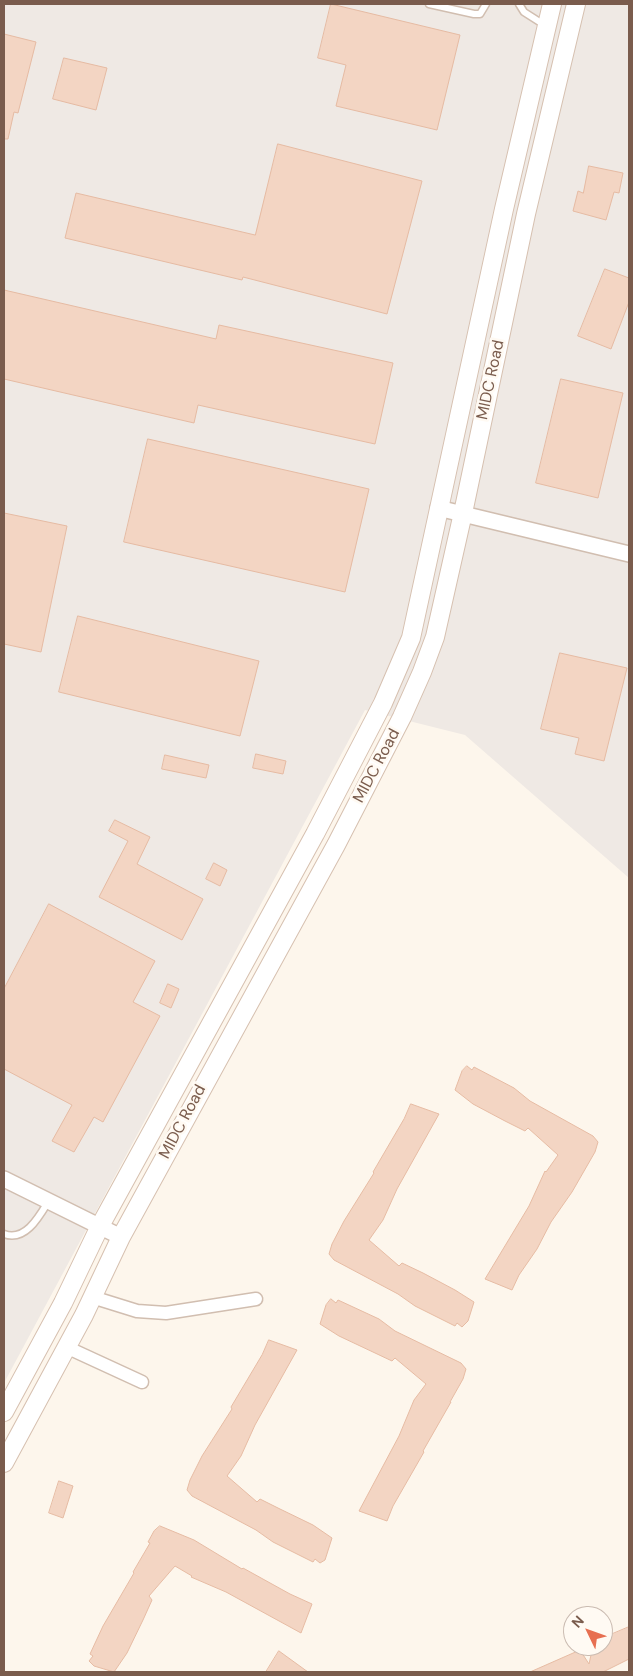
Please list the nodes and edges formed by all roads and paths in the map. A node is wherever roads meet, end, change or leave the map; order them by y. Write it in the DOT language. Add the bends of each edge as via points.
graph roads {
  1 [pos="429,4"];
  2 [pos="486,4"];
  3 [pos="519,4"];
  4 [pos="552,4"];
  5 [pos="576,4"];
  6 [pos="547,27"];
  7 [pos="534,84"];
  8 [pos="557,89"];
  9 [pos="438,508"];
  10 [pos="463,513"];
  11 [pos="629,554"];
  12 [pos="4,1179"];
  13 [pos="49,1201"];
  14 [pos="100,1226"];
  15 [pos="4,1234"];
  16 [pos="121,1237"];
  17 [pos="92,1297"];
  18 [pos="256,1300"];
  19 [pos="66,1347"];
  20 [pos="142,1382"];
  21 [pos="4,1412"];
  22 [pos="4,1463"];
  1 -- 2 [label="lane" via="480,14"];
  3 -- 6 [label="lane" via="524,12"];
  4 -- 6 [label="main road, MIDC Road"];
  5 -- 8 [label="main road, MIDC Road"];
  6 -- 7 [label="main road, MIDC Road"];
  7 -- 8 [label="main road"];
  7 -- 9 [label="main road, MIDC Road"];
  8 -- 10 [label="main road, MIDC Road" via="526,214"];
  9 -- 10 [label="street"];
  9 -- 14 [label="main road, MIDC Road" via="411,638 384,703"];
  10 -- 11 [label="street"];
  10 -- 16 [label="main road, MIDC Road" via="435,637 402,717"];
  12 -- 13 [label="street"];
  13 -- 14 [label="street"];
  13 -- 15 [label="lane" via="25,1232 16,1236"];
  14 -- 16 [label="street"];
  14 -- 21 [label="main road, MIDC Road" via="63,1304"];
  16 -- 17 [label="main road, MIDC Road"];
  17 -- 18 [label="street" via="137,1312 166,1313"];
  17 -- 19 [label="main road, MIDC Road"];
  19 -- 20 [label="street"];
  19 -- 22 [label="main road, MIDC Road"];
}
